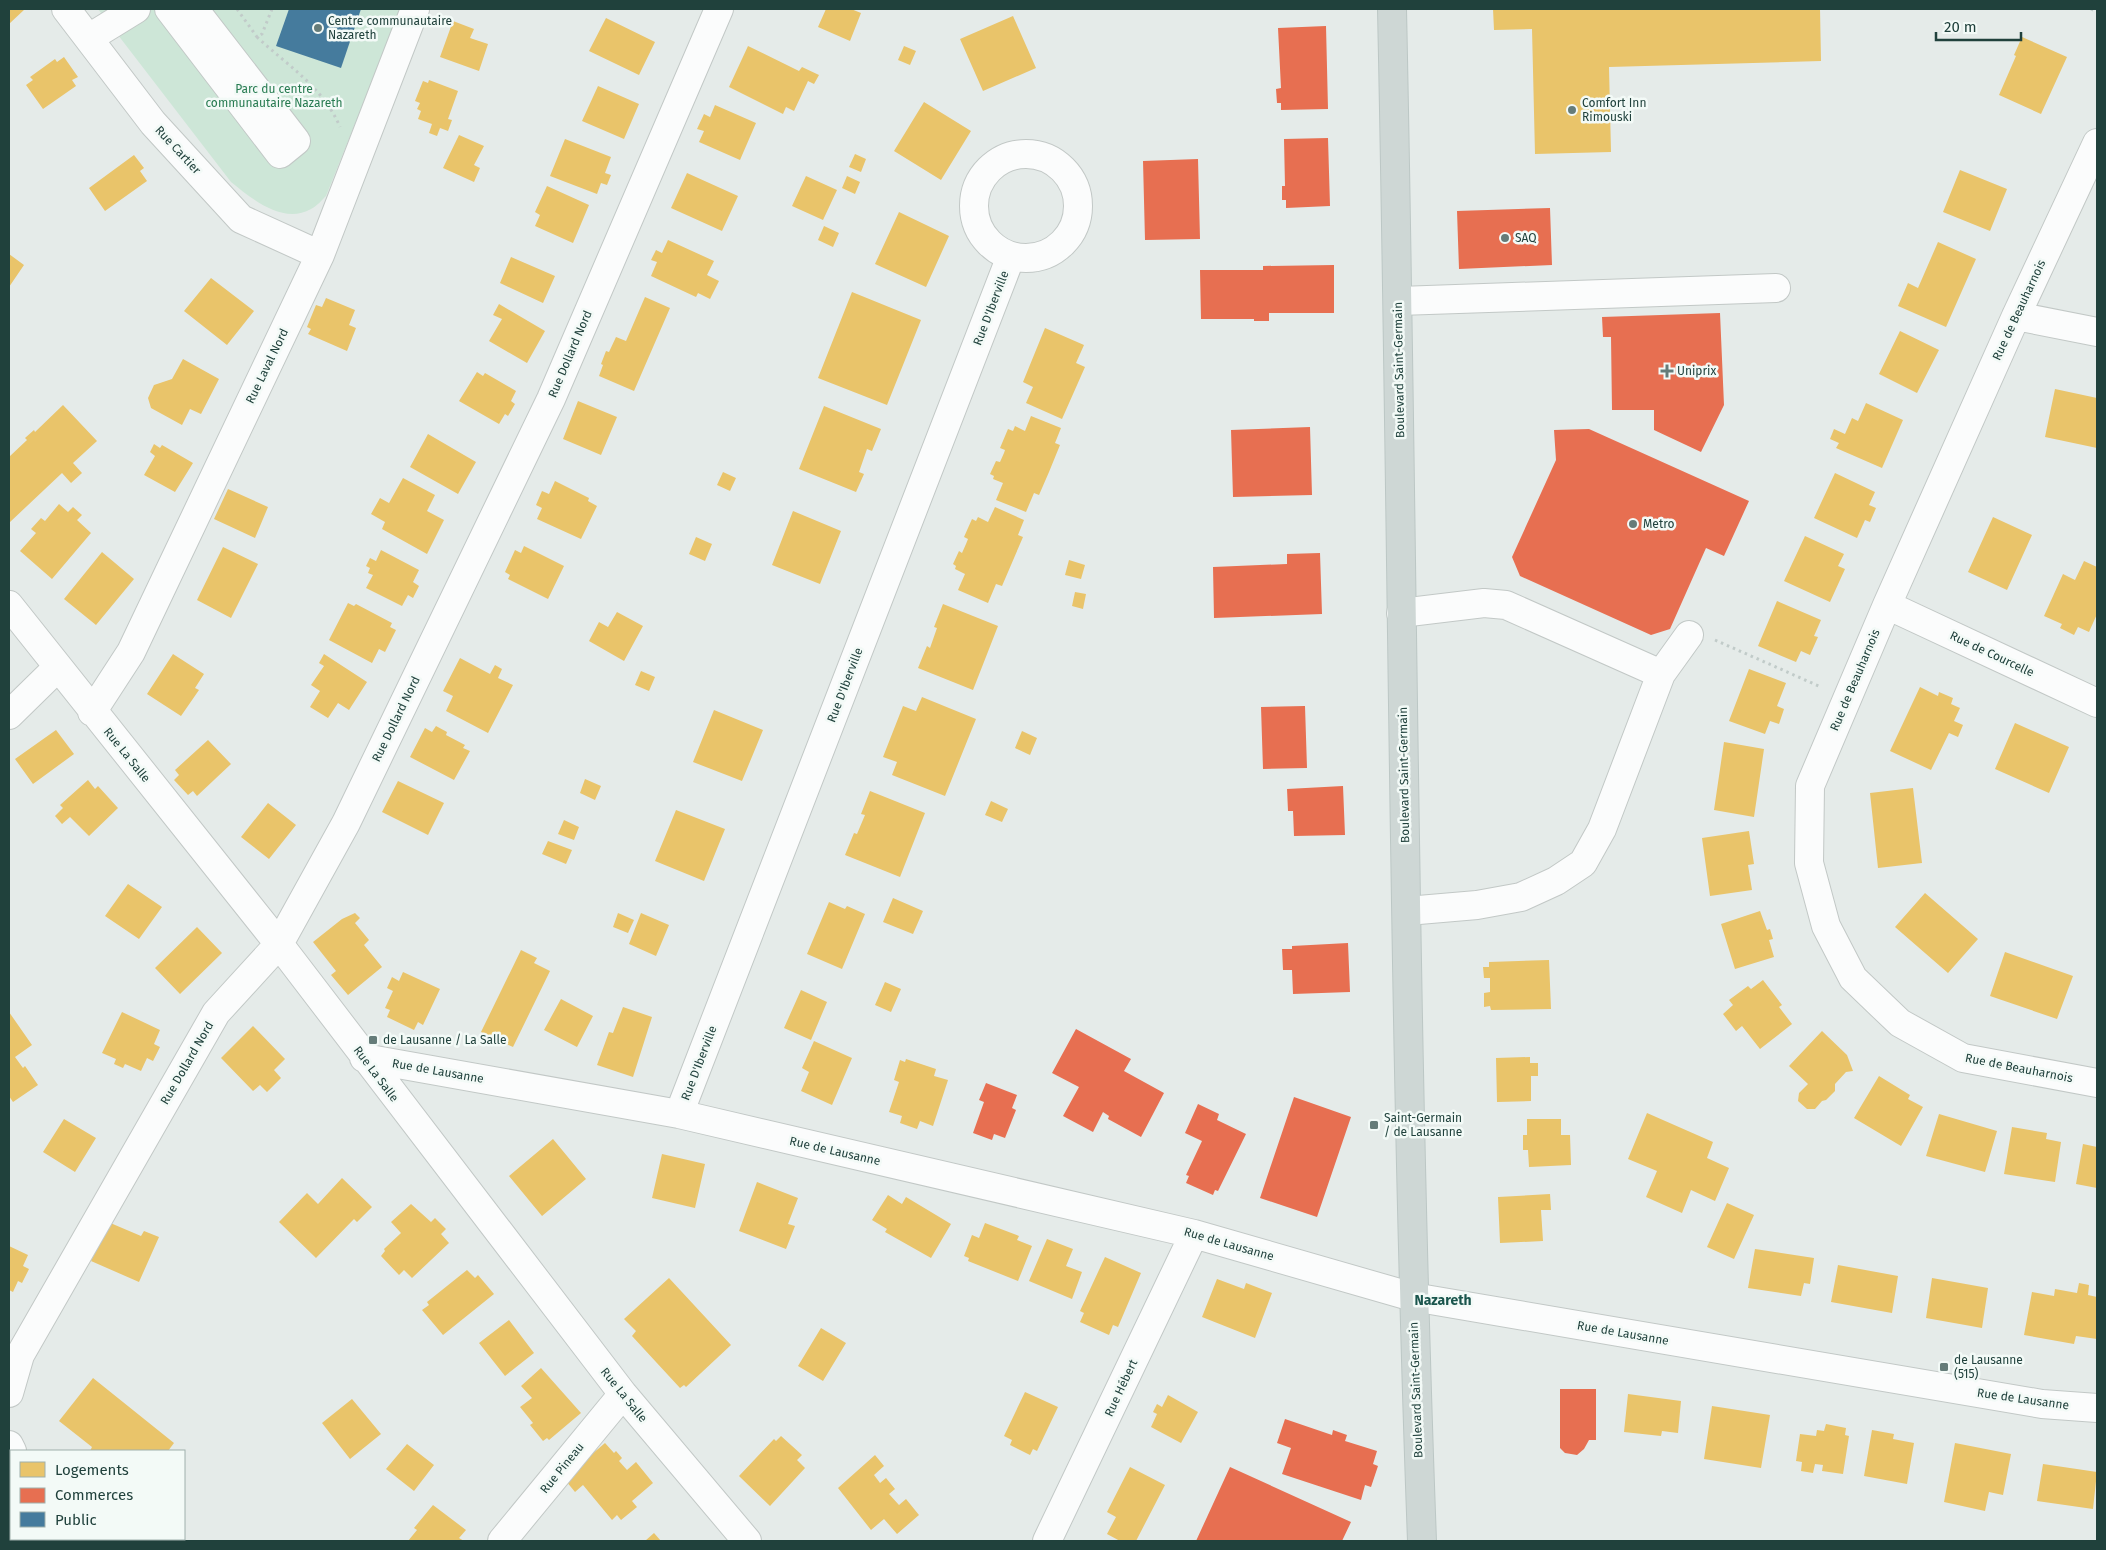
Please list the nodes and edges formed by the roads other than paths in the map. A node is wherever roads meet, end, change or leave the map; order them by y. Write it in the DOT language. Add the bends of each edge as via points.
graph roads {
  1 [pos="66,9"];
  2 [pos="136,9"];
  3 [pos="169,9"];
  4 [pos="194,9"];
  5 [pos="415,9"];
  6 [pos="719,9"];
  7 [pos="1392,9"];
  8 [pos="89,38"];
  9 [pos="2097,143"];
  10 [pos="320,255"];
  11 [pos="1011,256"];
  12 [pos="1776,288"];
  13 [pos="1398,301"];
  14 [pos="2016,316"];
  15 [pos="2097,332"];
  16 [pos="9,605"];
  17 [pos="1887,605"];
  18 [pos="1401,613"];
  19 [pos="1689,635"];
  20 [pos="58,667"];
  21 [pos="1661,674"];
  22 [pos="2097,704"];
  23 [pos="92,712"];
  24 [pos="9,715"];
  25 [pos="1407,911"];
  26 [pos="279,944"];
  27 [pos="364,1058"];
  28 [pos="2097,1083"];
  29 [pos="679,1114"];
  30 [pos="1194,1234"];
  31 [pos="1413,1297"];
  32 [pos="9,1393"];
  33 [pos="623,1394"];
  34 [pos="2097,1408"];
  35 [pos="502,1541"];
  36 [pos="746,1541"];
  37 [pos="1047,1541"];
  38 [pos="1422,1541"];
  1 -- 8 [label="street, Rue Cartier"];
  2 -- 8 [label="street"];
  3 -- 4 [label="street" via="280,154 296,142"];
  5 -- 10 [label="street, Rue Laval Nord"];
  6 -- 26 [label="street, Rue Dollard Nord" via="551,399 346,823"];
  7 -- 13 [label="main road, Boulevard Saint-Germain"];
  8 -- 10 [label="street, Rue Cartier" via="153,123 241,219"];
  9 -- 14 [label="street, Rue de Beauharnois"];
  10 -- 23 [label="street, Rue Laval Nord" via="131,652"];
  11 -- 29 [label="street, Rue D'Iberville"];
  12 -- 13 [label="street"];
  13 -- 18 [label="main road, Boulevard Saint-Germain"];
  14 -- 15 [label="street"];
  14 -- 17 [label="street, Rue de Beauharnois"];
  16 -- 20 [label="street, Rue La Salle"];
  17 -- 22 [label="street, Rue de Courcelle"];
  17 -- 28 [label="street, Rue de Beauharnois" via="1810,786 1809,863 1826,926 1853,978 1900,1024 1963,1058"];
  18 -- 21 [label="street" via="1484,603 1506,605"];
  18 -- 25 [label="main road, Boulevard Saint-Germain"];
  19 -- 21 [label="street"];
  20 -- 23 [label="street, Rue La Salle"];
  20 -- 24 [label="street"];
  21 -- 25 [label="street" via="1602,829 1583,863 1556,881 1521,896 1477,905"];
  23 -- 26 [label="street, Rue La Salle"];
  25 -- 31 [label="main road, Boulevard Saint-Germain"];
  26 -- 27 [label="street, Rue La Salle"];
  26 -- 32 [label="street, Rue Dollard Nord" via="216,1013 20,1354"];
  27 -- 29 [label="street, Rue de Lausanne"];
  27 -- 33 [label="street, Rue La Salle"];
  29 -- 30 [label="street, Rue de Lausanne"];
  30 -- 31 [label="street, Rue de Lausanne"];
  30 -- 37 [label="street, Rue Hébert"];
  31 -- 34 [label="street, Rue de Lausanne" via="2042,1404"];
  31 -- 38 [label="main road, Boulevard Saint-Germain"];
  33 -- 35 [label="street, Rue Pineau"];
  33 -- 36 [label="street, Rue La Salle"];
}
